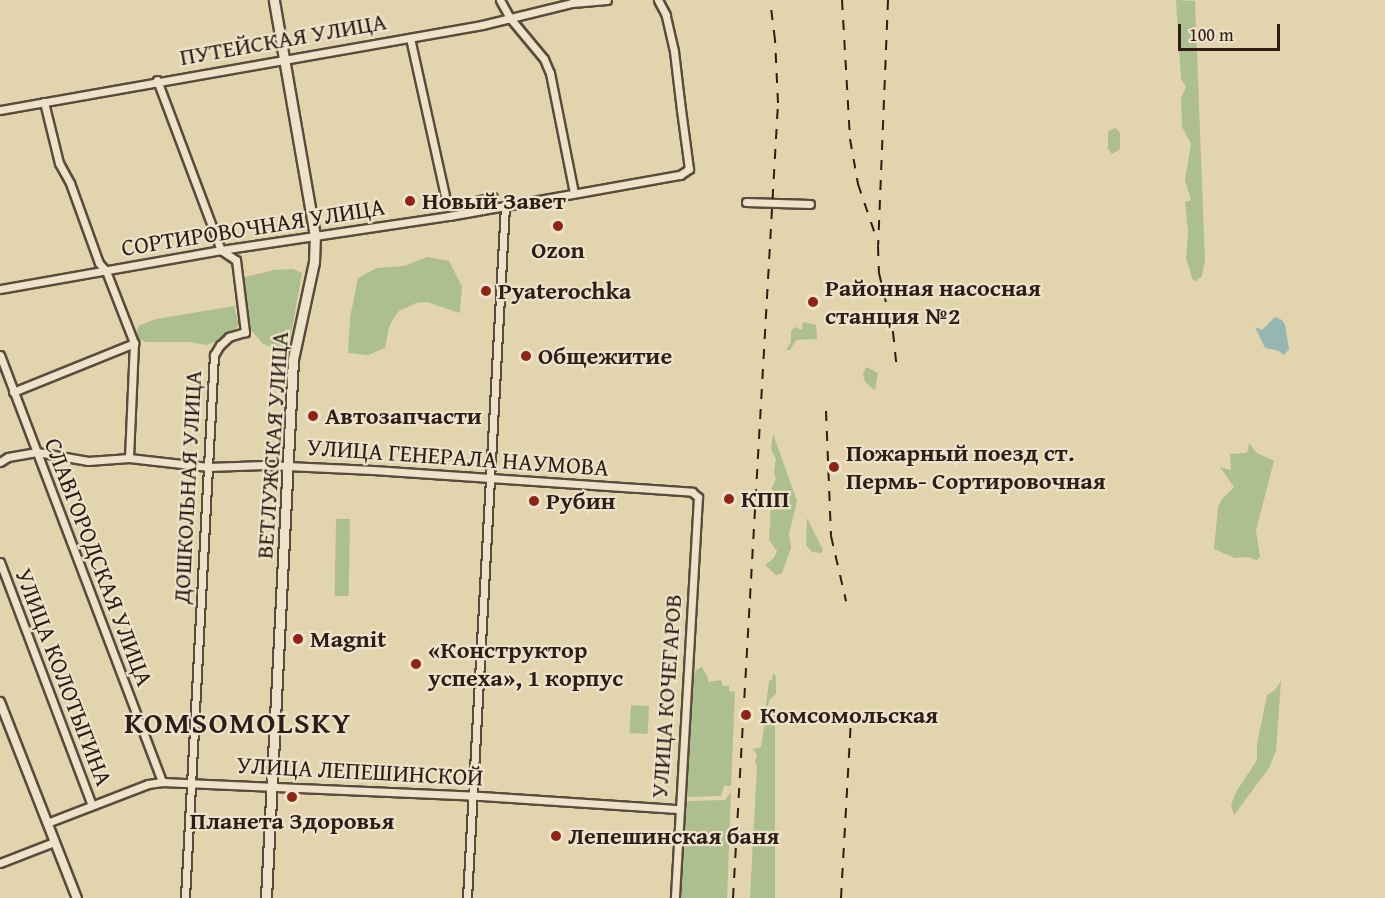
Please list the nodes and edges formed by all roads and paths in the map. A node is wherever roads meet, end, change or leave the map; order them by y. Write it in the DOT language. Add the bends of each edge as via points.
graph roads {
  1 [pos="274,0"];
  2 [pos="500,0"];
  3 [pos="607,0"];
  4 [pos="658,0"];
  5 [pos="510,18"];
  6 [pos="411,38"];
  7 [pos="284,58"];
  8 [pos="157,80"];
  9 [pos="44,102"];
  10 [pos="0,110"];
  11 [pos="574,194"];
  12 [pos="493,197"];
  13 [pos="746,202"];
  14 [pos="810,204"];
  15 [pos="447,205"];
  16 [pos="505,206"];
  17 [pos="449,216"];
  18 [pos="315,236"];
  19 [pos="221,250"];
  20 [pos="106,270"];
  21 [pos="0,289"];
  22 [pos="134,344"];
  23 [pos="0,355"];
  24 [pos="13,392"];
  25 [pos="37,452"];
  26 [pos="129,458"];
  27 [pos="0,462"];
  28 [pos="286,466"];
  29 [pos="208,467"];
  30 [pos="489,478"];
  31 [pos="698,497"];
  32 [pos="0,562"];
  33 [pos="0,702"];
  34 [pos="3,721"];
  35 [pos="162,782"];
  36 [pos="192,783"];
  37 [pos="272,786"];
  38 [pos="472,796"];
  39 [pos="92,806"];
  40 [pos="679,809"];
  41 [pos="47,823"];
  42 [pos="54,842"];
  43 [pos="0,863"];
  44 [pos="77,898"];
  45 [pos="185,898"];
  46 [pos="266,898"];
  47 [pos="467,898"];
  48 [pos="675,898"];
  1 -- 7 [label="main road, ВЕТЛУЖСКАЯ УЛИЦА"];
  2 -- 5 [label="street"];
  3 -- 5 [label="street, ПУТЕЙСКАЯ УЛИЦА" via="572,3"];
  4 -- 11 [label="street, СОРТИРОВОЧНАЯ УЛИЦА" via="666,15 674,51 689,169 680,175"];
  5 -- 6 [label="street, ПУТЕЙСКАЯ УЛИЦА"];
  5 -- 11 [label="street" via="544,58 550,73"];
  6 -- 7 [label="street, ПУТЕЙСКАЯ УЛИЦА"];
  6 -- 15 [label="street"];
  7 -- 8 [label="street, ПУТЕЙСКАЯ УЛИЦА"];
  7 -- 18 [label="main road, ВЕТЛУЖСКАЯ УЛИЦА"];
  8 -- 9 [label="street, ПУТЕЙСКАЯ УЛИЦА"];
  8 -- 19 [label="street, ДОШКОЛЬНАЯ УЛИЦА"];
  9 -- 10 [label="street, ПУТЕЙСКАЯ УЛИЦА"];
  9 -- 20 [label="street" via="59,164 70,183 99,262"];
  11 -- 16 [label="street, СОРТИРОВОЧНАЯ УЛИЦА"];
  12 -- 15 [label="street"];
  13 -- 14 [label="street"];
  15 -- 17 [label="street"];
  16 -- 17 [label="street, СОРТИРОВОЧНАЯ УЛИЦА"];
  16 -- 30 [label="street"];
  17 -- 18 [label="street, СОРТИРОВОЧНАЯ УЛИЦА"];
  18 -- 19 [label="street, СОРТИРОВОЧНАЯ УЛИЦА"];
  18 -- 28 [label="main road, ВЕТЛУЖСКАЯ УЛИЦА" via="314,262 293,359"];
  19 -- 20 [label="street, СОРТИРОВОЧНАЯ УЛИЦА"];
  19 -- 29 [label="street, ДОШКОЛЬНАЯ УЛИЦА" via="236,260 245,332 229,337 214,356"];
  20 -- 21 [label="street, СОРТИРОВОЧНАЯ УЛИЦА"];
  20 -- 22 [label="street"];
  22 -- 24 [label="street"];
  22 -- 26 [label="street"];
  23 -- 24 [label="street, СЛАВГОРОДСКАЯ УЛИЦА"];
  24 -- 25 [label="street, СЛАВГОРОДСКАЯ УЛИЦА"];
  25 -- 26 [label="street, УЛИЦА ГЕНЕРАЛА НАУМОВА" via="88,461"];
  25 -- 27 [label="street, УЛИЦА ГЕНЕРАЛА НАУМОВА"];
  25 -- 35 [label="street, СЛАВГОРОДСКАЯ УЛИЦА"];
  26 -- 29 [label="street, УЛИЦА ГЕНЕРАЛА НАУМОВА"];
  28 -- 29 [label="street, УЛИЦА ГЕНЕРАЛА НАУМОВА"];
  28 -- 30 [label="street, УЛИЦА ГЕНЕРАЛА НАУМОВА"];
  28 -- 37 [label="main road, ВЕТЛУЖСКАЯ УЛИЦА"];
  29 -- 36 [label="street, ДОШКОЛЬНАЯ УЛИЦА"];
  30 -- 31 [label="street, УЛИЦА ГЕНЕРАЛА НАУМОВА" via="692,492"];
  30 -- 38 [label="street"];
  31 -- 40 [label="street, УЛИЦА КОЧЕГАРОВ"];
  32 -- 39 [label="street, УЛИЦА КОЛОТЫГИНА"];
  33 -- 34 [label="street"];
  34 -- 41 [label="street"];
  35 -- 36 [label="street, УЛИЦА ЛЕПЕШИНСКОЙ"];
  35 -- 39 [label="street, УЛИЦА ЛЕПЕШИНСКОЙ"];
  36 -- 37 [label="street, УЛИЦА ЛЕПЕШИНСКОЙ"];
  36 -- 45 [label="street, ДОШКОЛЬНАЯ УЛИЦА"];
  37 -- 38 [label="street, УЛИЦА ЛЕПЕШИНСКОЙ"];
  37 -- 46 [label="main road, ВЕТЛУЖСКАЯ УЛИЦА"];
  38 -- 40 [label="street, УЛИЦА ЛЕПЕШИНСКОЙ"];
  38 -- 47 [label="street"];
  39 -- 41 [label="street, УЛИЦА ЛЕПЕШИНСКОЙ"];
  40 -- 48 [label="street, УЛИЦА КОЧЕГАРОВ"];
  41 -- 42 [label="street"];
  42 -- 43 [label="street"];
  42 -- 44 [label="street"];
}
